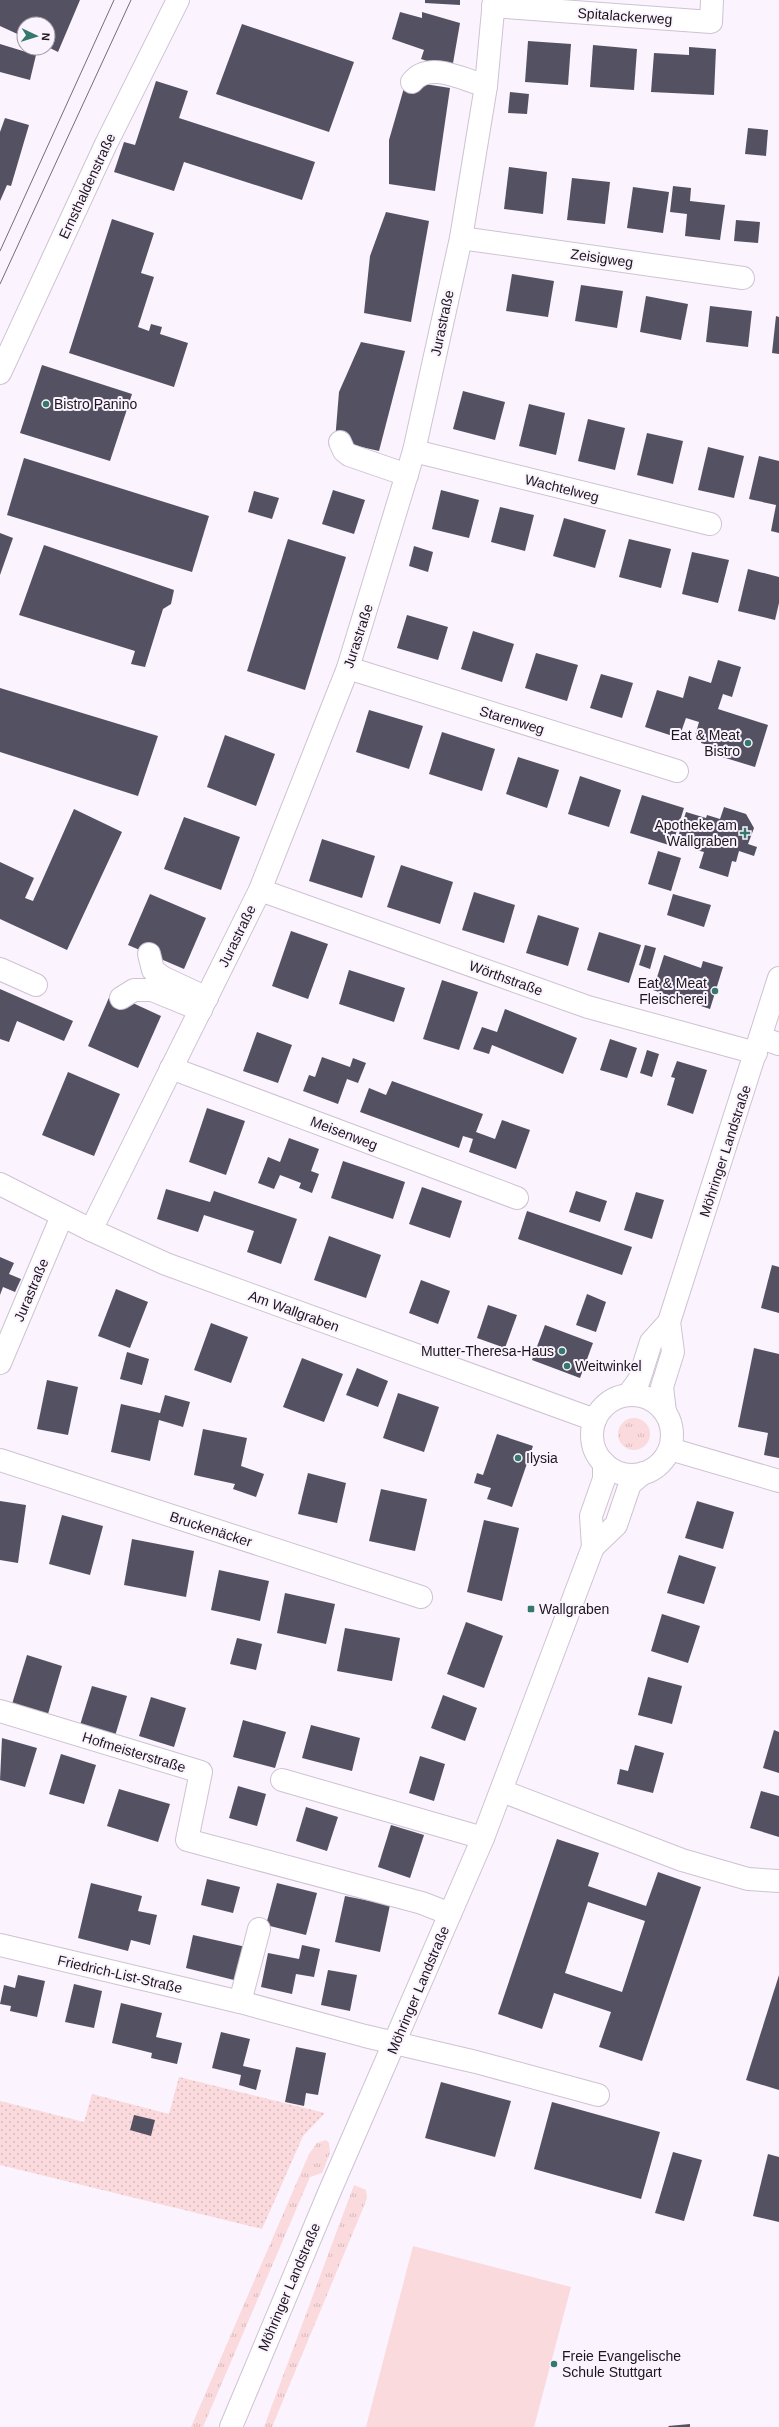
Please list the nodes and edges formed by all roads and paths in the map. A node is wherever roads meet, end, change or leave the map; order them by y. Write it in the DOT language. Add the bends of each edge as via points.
graph roads {
  1 [pos="178,0"];
  2 [pos="712,0"];
  3 [pos="493,3"];
  4 [pos="412,82"];
  5 [pos="486,86"];
  6 [pos="461,238"];
  7 [pos="743,278"];
  8 [pos="0,373"];
  9 [pos="340,442"];
  10 [pos="414,451"];
  11 [pos="408,475"];
  12 [pos="710,524"];
  13 [pos="348,668"];
  14 [pos="677,771"];
  15 [pos="260,890"];
  16 [pos="149,954"];
  17 [pos="0,968"];
  18 [pos="779,978"];
  19 [pos="36,985"];
  20 [pos="121,998"];
  21 [pos="204,1004"];
  22 [pos="765,1045"];
  23 [pos="171,1068"];
  24 [pos="0,1184"];
  25 [pos="517,1198"];
  26 [pos="62,1216"];
  27 [pos="91,1230"];
  28 [pos="669,1322"];
  29 [pos="0,1363"];
  30 [pos="628,1395"];
  31 [pos="665,1412"];
  32 [pos="595,1420"];
  33 [pos="670,1449"];
  34 [pos="0,1460"];
  35 [pos="604,1463"];
  36 [pos="643,1473"];
  37 [pos="779,1481"];
  38 [pos="593,1548"];
  39 [pos="421,1597"];
  40 [pos="0,1711"];
  41 [pos="282,1780"];
  42 [pos="502,1791"];
  43 [pos="483,1838"];
  44 [pos="779,1881"];
  45 [pos="450,1914"];
  46 [pos="259,1929"];
  47 [pos="0,1945"];
  48 [pos="240,2002"];
  49 [pos="395,2044"];
  50 [pos="598,2095"];
  51 [pos="231,2427"];
  1 -- 8 [label="street, Ernsthaldenstraße" via="106,144"];
  2 -- 3 [label="street, Spitalackerweg" via="711,22"];
  3 -- 5 [label="street, Jurastraße"];
  4 -- 5 [label="street" via="419,74 429,71"];
  5 -- 6 [label="street, Jurastraße"];
  6 -- 7 [label="street, Zeisigweg"];
  6 -- 10 [label="street, Jurastraße"];
  9 -- 11 [label="street" via="349,455"];
  10 -- 11 [label="street, Jurastraße"];
  10 -- 12 [label="street, Wachtelweg"];
  11 -- 13 [label="street, Jurastraße"];
  13 -- 14 [label="street, Starenweg"];
  13 -- 15 [label="street, Jurastraße"];
  15 -- 21 [label="street, Jurastraße"];
  15 -- 22 [label="street, Wörthstraße" via="588,1007"];
  16 -- 21 [label="street" via="153,970"];
  17 -- 19 [label="street"];
  18 -- 22 [label="street, Möhringer Landstraße"];
  20 -- 21 [label="street" via="134,990 152,990"];
  21 -- 23 [label="street, Jurastraße"];
  22 -- 28 [label="street, Möhringer Landstraße"];
  23 -- 25 [label="street, Meisenweg"];
  23 -- 27 [label="street, Jurastraße"];
  24 -- 26 [label="street, Am Wallgraben"];
  26 -- 27 [label="street, Am Wallgraben"];
  26 -- 29 [label="street, Jurastraße"];
  27 -- 32 [label="street, Am Wallgraben" via="166,1264"];
  28 -- 30 [label="street, Möhringer Landstraße" via="651,1342 639,1380"];
  28 -- 31 [label="street, Möhringer Landstraße" via="673,1352 662,1387"];
  30 -- 31 [label="street" via="645,1397 656,1402"];
  30 -- 32 [label="street" via="615,1398 604,1406"];
  31 -- 33 [label="street, Möhringer Landstraße" via="671,1424"];
  32 -- 35 [label="street" via="593,1443"];
  33 -- 36 [label="street, Möhringer Landstraße" via="654,1468"];
  33 -- 37 [label="street"];
  34 -- 39 [label="street, Bruckenäcker"];
  35 -- 36 [label="street" via="622,1473"];
  35 -- 38 [label="street, Möhringer Landstraße" via="604,1479 591,1516"];
  36 -- 38 [label="street, Möhringer Landstraße" via="630,1484 616,1525"];
  38 -- 42 [label="street, Möhringer Landstraße"];
  40 -- 45 [label="street, Hofmeisterstraße" via="201,1772 187,1840 422,1903"];
  41 -- 43 [label="street"];
  42 -- 43 [label="street, Möhringer Landstraße"];
  42 -- 44 [label="street" via="682,1860 748,1879"];
  43 -- 45 [label="street, Möhringer Landstraße"];
  45 -- 49 [label="street, Möhringer Landstraße"];
  46 -- 48 [label="street"];
  47 -- 48 [label="street, Friedrich-List-Straße"];
  48 -- 49 [label="street, Friedrich-List-Straße"];
  49 -- 50 [label="street, Friedrich-List-Straße" via="476,2062"];
  49 -- 51 [label="street, Möhringer Landstraße"];
}
